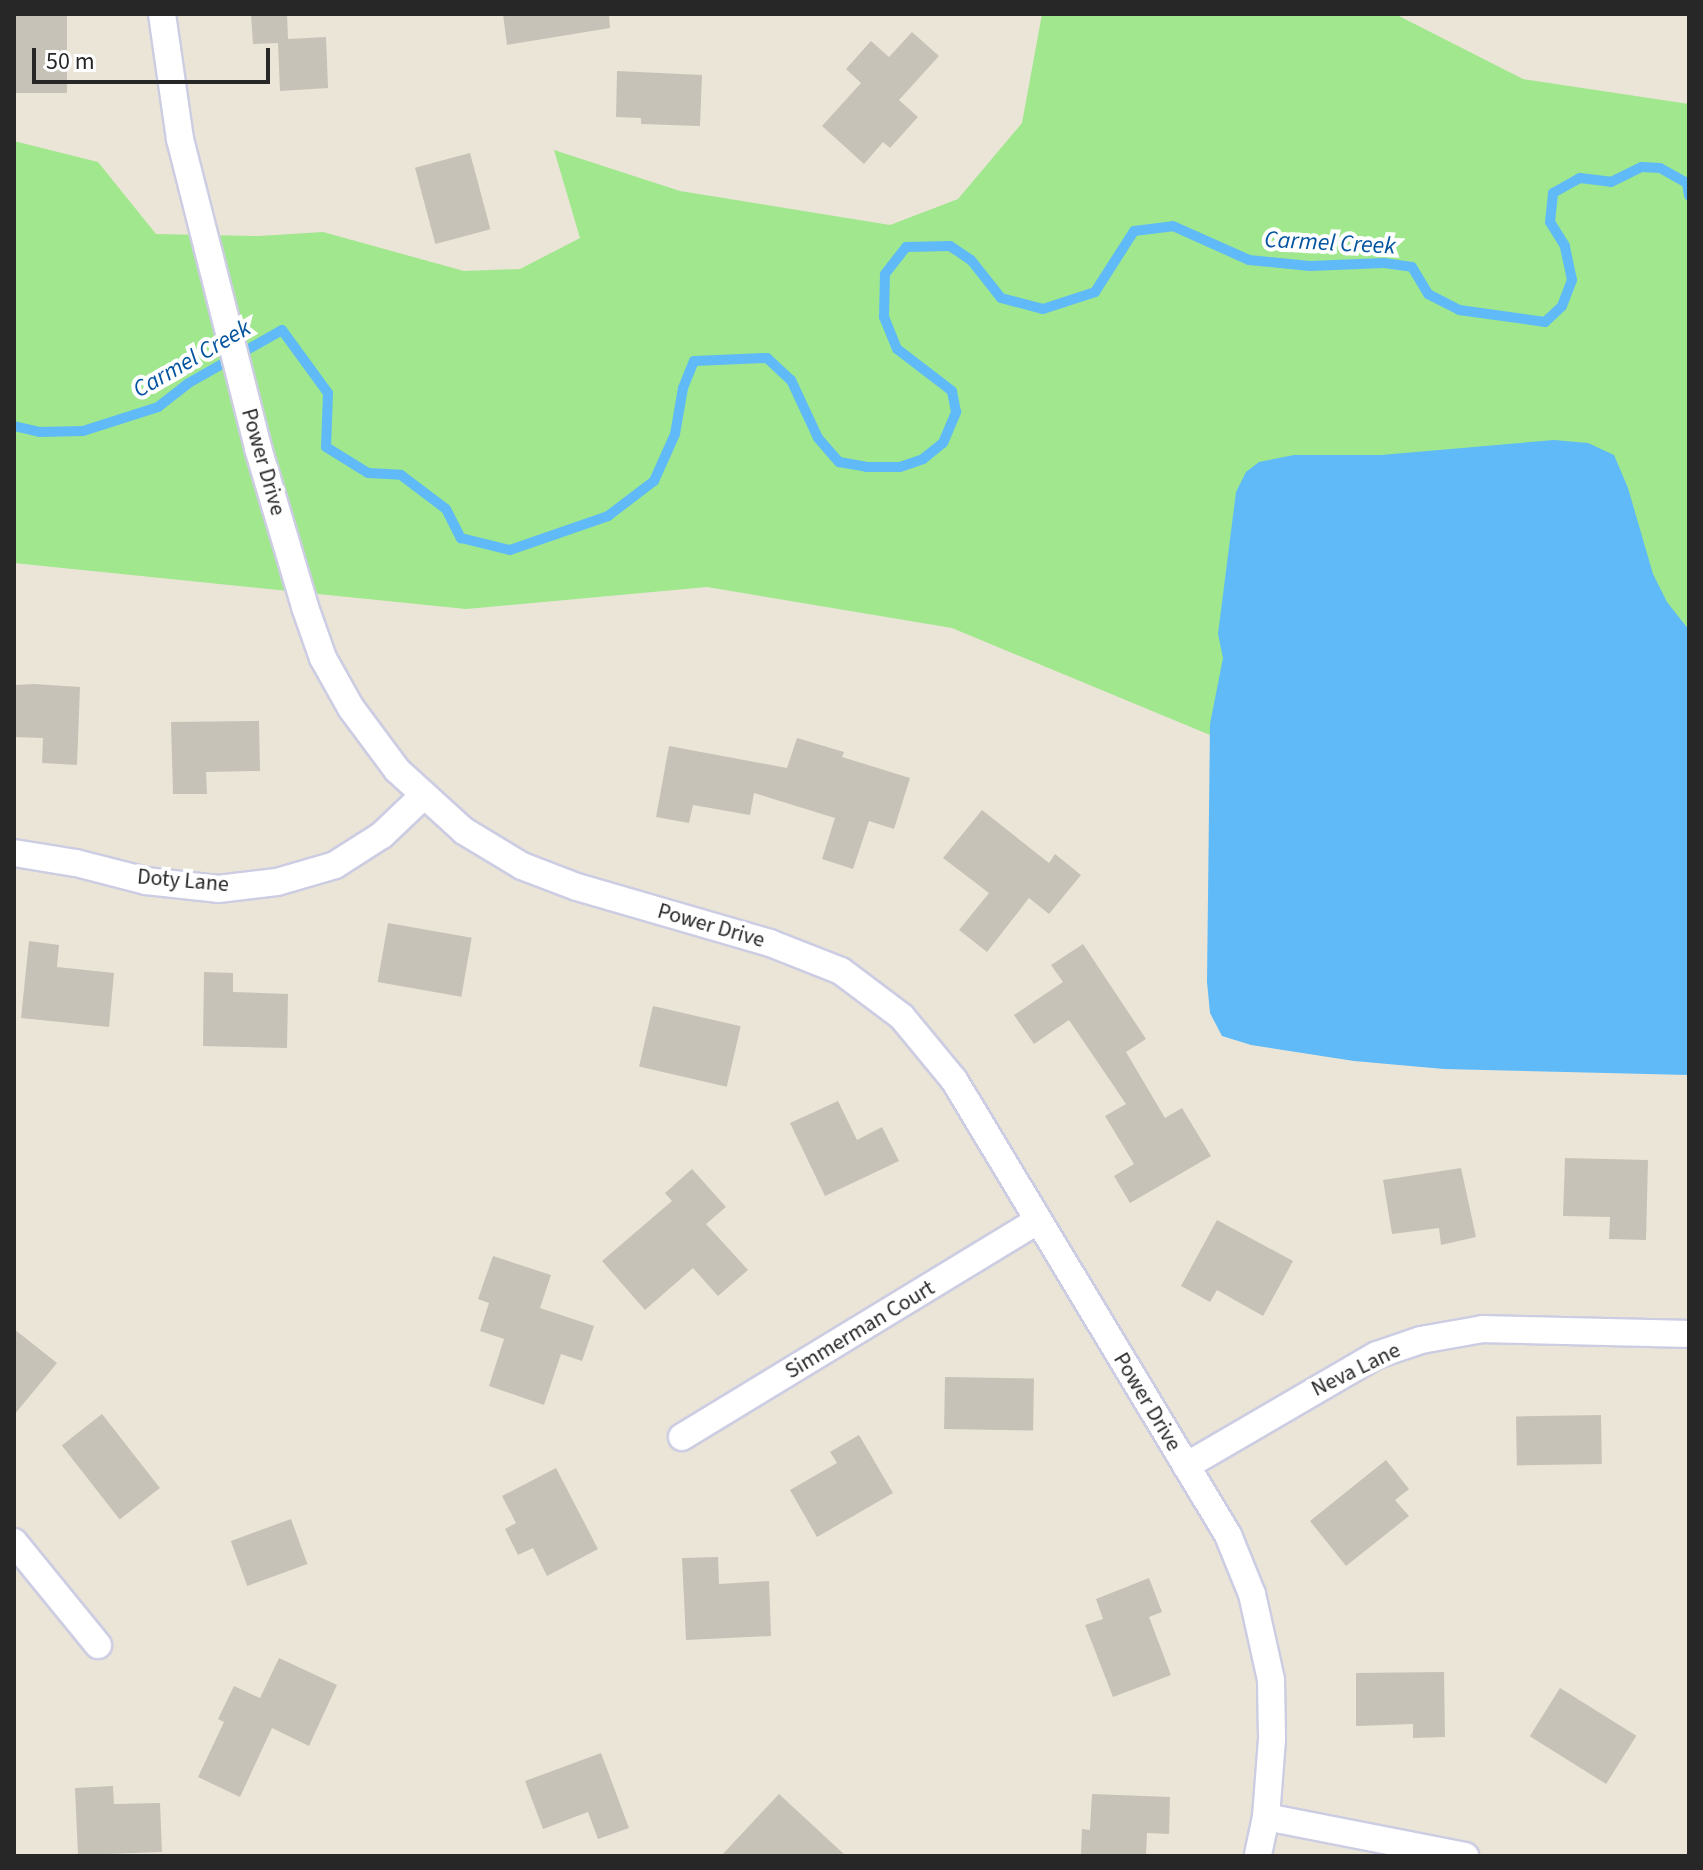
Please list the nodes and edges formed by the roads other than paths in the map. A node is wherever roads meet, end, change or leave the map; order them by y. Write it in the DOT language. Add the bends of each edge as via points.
graph roads {
  1 [pos="162,14"];
  2 [pos="424,795"];
  3 [pos="14,853"];
  4 [pos="1036,1222"];
  5 [pos="1689,1334"];
  6 [pos="682,1437"];
  7 [pos="1186,1466"];
  8 [pos="14,1542"];
  9 [pos="98,1645"];
  10 [pos="1266,1817"];
  11 [pos="1258,1856"];
  12 [pos="1465,1856"];
  1 -- 2 [label="street, Power Drive" via="180,139 216,288 258,448 323,658 351,708 397,770"];
  2 -- 3 [label="street, Doty Lane" via="382,835 335,865 277,882 218,889 146,881"];
  2 -- 4 [label="street, Power Drive" via="464,831 522,866 770,943 841,971 902,1017 954,1080"];
  4 -- 6 [label="street, Simmerman Court"];
  4 -- 7 [label="street, Power Drive"];
  5 -- 7 [label="street, Neva Lane" via="1483,1329 1421,1340 1377,1355"];
  7 -- 10 [label="street, Power Drive" via="1228,1535 1262,1630 1271,1680"];
  8 -- 9 [label="street"];
  10 -- 11 [label="street, Power Drive"];
  10 -- 12 [label="street"];
}
